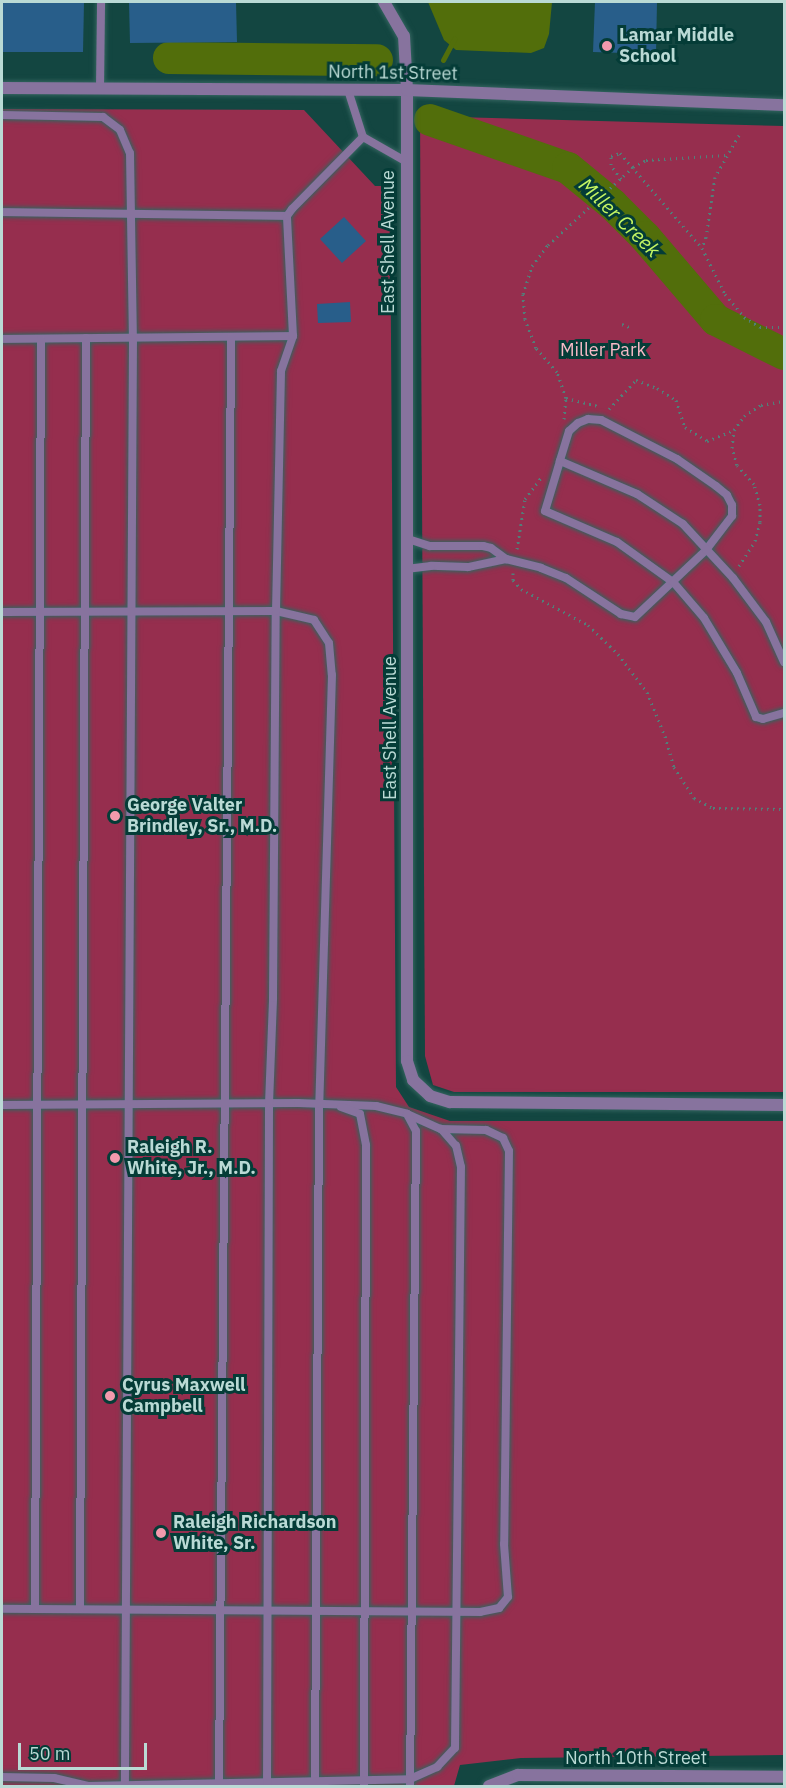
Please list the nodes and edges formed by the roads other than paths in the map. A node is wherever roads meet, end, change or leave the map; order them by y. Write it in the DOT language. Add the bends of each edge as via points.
graph roads {
  1 [pos="101,2"];
  2 [pos="384,2"];
  3 [pos="2,88"];
  4 [pos="100,89"];
  5 [pos="348,90"];
  6 [pos="406,90"];
  7 [pos="784,105"];
  8 [pos="2,115"];
  9 [pos="363,137"];
  10 [pos="406,162"];
  11 [pos="2,212"];
  12 [pos="131,212"];
  13 [pos="287,216"];
  14 [pos="293,336"];
  15 [pos="231,337"];
  16 [pos="86,338"];
  17 [pos="133,338"];
  18 [pos="2,339"];
  19 [pos="41,339"];
  20 [pos="560,461"];
  21 [pos="408,540"];
  22 [pos="706,550"];
  23 [pos="506,560"];
  24 [pos="408,569"];
  25 [pos="674,583"];
  26 [pos="276,611"];
  27 [pos="2,612"];
  28 [pos="227,612"];
  29 [pos="40,613"];
  30 [pos="85,613"];
  31 [pos="132,613"];
  32 [pos="784,662"];
  33 [pos="784,712"];
  34 [pos="225,1104"];
  35 [pos="269,1104"];
  36 [pos="319,1104"];
  37 [pos="335,1104"];
  38 [pos="2,1105"];
  39 [pos="38,1105"];
  40 [pos="82,1105"];
  41 [pos="784,1105"];
  42 [pos="129,1106"];
  43 [pos="407,1114"];
  44 [pos="441,1129"];
  45 [pos="2,1609"];
  46 [pos="35,1609"];
  47 [pos="80,1609"];
  48 [pos="128,1609"];
  49 [pos="221,1610"];
  50 [pos="266,1610"];
  51 [pos="316,1610"];
  52 [pos="364,1611"];
  53 [pos="411,1611"];
  54 [pos="457,1611"];
  55 [pos="2,1777"];
  56 [pos="784,1777"];
  57 [pos="219,1783"];
  58 [pos="364,1783"];
  59 [pos="410,1783"];
  60 [pos="267,1784"];
  61 [pos="315,1784"];
  62 [pos="125,1785"];
  63 [pos="88,1786"];
  64 [pos="489,1786"];
  1 -- 4 [label="lane"];
  2 -- 6 [label="street, East Shell Avenue" via="404,36"];
  3 -- 4 [label="street, North 1st Street"];
  4 -- 5 [label="street, North 1st Street"];
  5 -- 6 [label="street, North 1st Street"];
  5 -- 9 [label="lane"];
  6 -- 7 [label="street, North 1st Street"];
  6 -- 10 [label="street, East Shell Avenue"];
  8 -- 12 [label="lane" via="103,117 120,130 130,153"];
  9 -- 10 [label="lane"];
  9 -- 13 [label="lane"];
  10 -- 21 [label="street, East Shell Avenue"];
  11 -- 12 [label="lane"];
  12 -- 13 [label="lane"];
  12 -- 17 [label="lane"];
  13 -- 14 [label="lane"];
  14 -- 15 [label="lane"];
  14 -- 26 [label="lane" via="281,371"];
  15 -- 17 [label="lane"];
  15 -- 28 [label="lane"];
  16 -- 17 [label="lane"];
  16 -- 19 [label="lane"];
  16 -- 30 [label="lane"];
  17 -- 31 [label="lane"];
  18 -- 19 [label="lane"];
  19 -- 29 [label="lane"];
  20 -- 22 [label="lane" via="637,494 683,524"];
  20 -- 22 [label="lane" via="569,431 588,419 610,425 677,459 727,495 732,505 727,525"];
  20 -- 25 [label="lane" via="545,511 617,542"];
  21 -- 23 [label="lane" via="430,546 483,546"];
  21 -- 24 [label="street, East Shell Avenue"];
  22 -- 25 [label="lane"];
  22 -- 32 [label="lane" via="766,622"];
  23 -- 24 [label="lane" via="468,567"];
  23 -- 25 [label="lane" via="566,578 629,617 643,613"];
  24 -- 41 [label="street, East Shell Avenue" via="407,1061 413,1080 430,1096 450,1102"];
  25 -- 33 [label="lane" via="704,618 756,717 763,719"];
  26 -- 28 [label="lane"];
  26 -- 35 [label="lane"];
  26 -- 36 [label="lane" via="314,620 329,643 332,675"];
  27 -- 29 [label="lane"];
  28 -- 31 [label="lane"];
  28 -- 34 [label="lane"];
  29 -- 30 [label="lane"];
  29 -- 39 [label="lane"];
  30 -- 31 [label="lane"];
  30 -- 40 [label="lane"];
  31 -- 42 [label="lane"];
  34 -- 35 [label="lane"];
  34 -- 42 [label="lane"];
  34 -- 49 [label="lane"];
  35 -- 36 [label="lane"];
  35 -- 50 [label="lane"];
  36 -- 37 [label="lane"];
  36 -- 51 [label="lane"];
  37 -- 43 [label="lane" via="376,1106"];
  37 -- 52 [label="lane" via="360,1114 366,1144"];
  38 -- 39 [label="lane"];
  39 -- 40 [label="lane"];
  39 -- 46 [label="lane"];
  40 -- 42 [label="lane"];
  40 -- 47 [label="lane"];
  42 -- 48 [label="lane"];
  43 -- 44 [label="lane"];
  43 -- 53 [label="lane" via="416,1131"];
  44 -- 54 [label="lane" via="456,1146 461,1167"];
  44 -- 54 [label="lane" via="486,1130 503,1138 508,1151 504,1544 508,1597 499,1608"];
  45 -- 46 [label="lane"];
  46 -- 47 [label="lane"];
  47 -- 48 [label="lane"];
  48 -- 49 [label="lane"];
  48 -- 62 [label="lane"];
  49 -- 50 [label="lane"];
  49 -- 57 [label="lane"];
  50 -- 51 [label="lane"];
  50 -- 60 [label="lane"];
  51 -- 52 [label="lane"];
  51 -- 61 [label="lane"];
  52 -- 53 [label="lane"];
  52 -- 58 [label="lane"];
  53 -- 54 [label="lane"];
  53 -- 59 [label="lane"];
  54 -- 59 [label="lane" via="456,1748 437,1767"];
  55 -- 63 [label="lane" via="54,1778"];
  56 -- 64 [label="street, North 10th Street" via="518,1775"];
  57 -- 60 [label="lane"];
  57 -- 62 [label="lane"];
  58 -- 59 [label="lane"];
  58 -- 61 [label="lane"];
  60 -- 61 [label="lane"];
  62 -- 63 [label="lane"];
}
